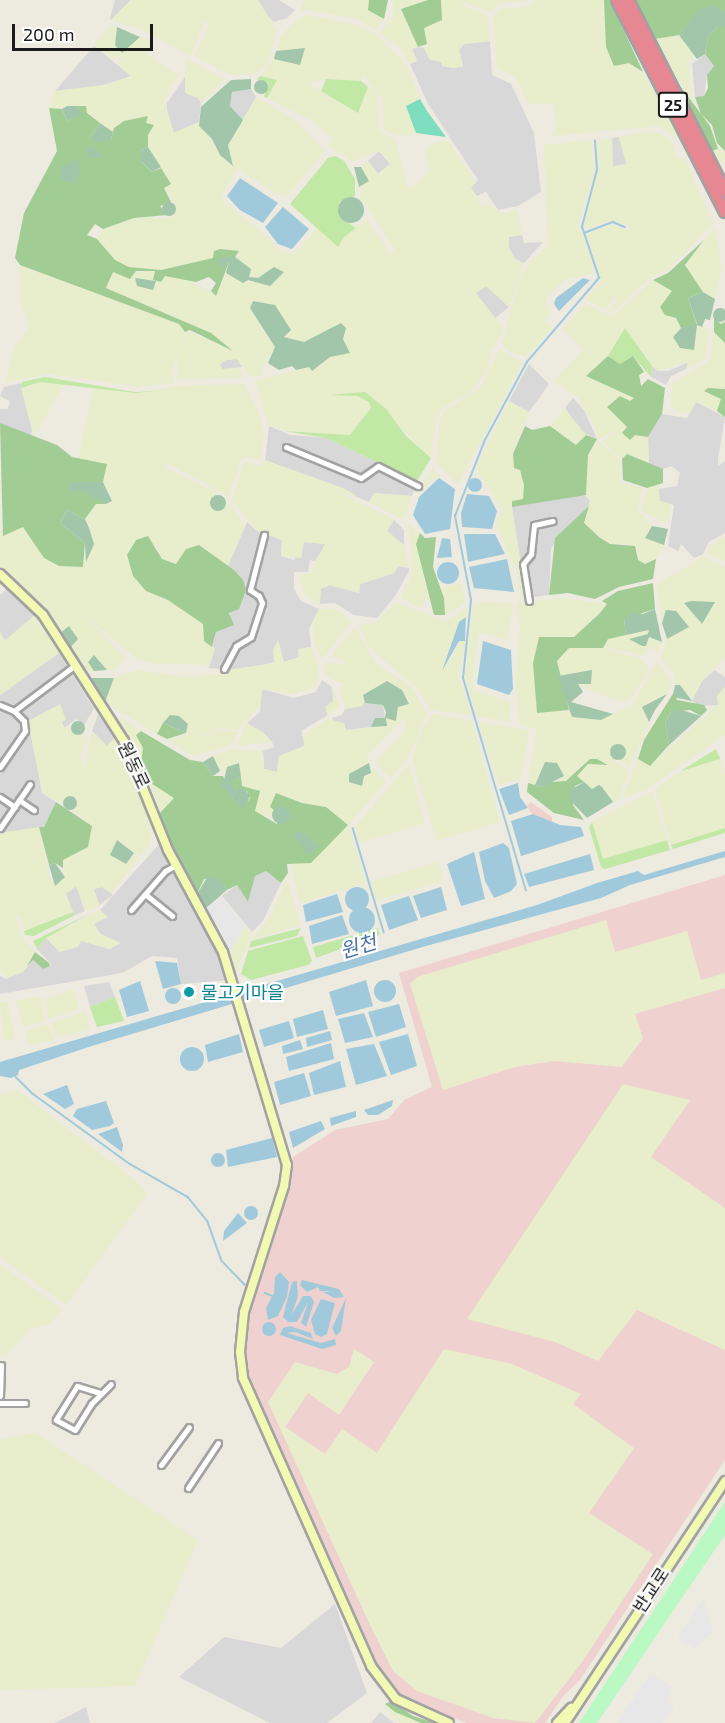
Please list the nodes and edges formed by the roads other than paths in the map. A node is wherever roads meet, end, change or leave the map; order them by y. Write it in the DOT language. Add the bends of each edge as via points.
graph roads {
  1 [pos="617,0"];
  2 [pos="628,0"];
  3 [pos="725,191"];
  4 [pos="725,212"];
  5 [pos="286,447"];
  6 [pos="418,486"];
  7 [pos="553,521"];
  8 [pos="264,535"];
  9 [pos="0,574"];
  10 [pos="529,601"];
  11 [pos="74,666"];
  12 [pos="224,669"];
  13 [pos="0,705"];
  14 [pos="14,711"];
  15 [pos="0,767"];
  16 [pos="30,784"];
  17 [pos="0,797"];
  18 [pos="19,800"];
  19 [pos="15,807"];
  20 [pos="34,810"];
  21 [pos="0,828"];
  22 [pos="176,865"];
  23 [pos="145,894"];
  24 [pos="131,910"];
  25 [pos="172,916"];
  26 [pos="1,1365"];
  27 [pos="111,1384"];
  28 [pos="100,1393"];
  29 [pos="0,1396"];
  30 [pos="0,1403"];
  31 [pos="25,1403"];
  32 [pos="189,1427"];
  33 [pos="218,1443"];
  34 [pos="161,1465"];
  35 [pos="725,1481"];
  36 [pos="188,1488"];
  37 [pos="579,1701"];
  38 [pos="449,1723"];
  39 [pos="557,1723"];
  40 [pos="565,1723"];
  1 -- 4 [label="highway, 25"];
  2 -- 3 [label="highway, 25"];
  5 -- 6 [label="street" via="361,478 378,466"];
  7 -- 10 [label="street" via="534,525 531,554 524,564"];
  8 -- 12 [label="street" via="250,590 262,603 251,637 236,646"];
  9 -- 11 [label="street, 원동로" via="43,615"];
  11 -- 14 [label="street"];
  11 -- 22 [label="street, 원동로" via="132,756"];
  13 -- 14 [label="street"];
  14 -- 15 [label="street" via="24,721 25,731"];
  16 -- 18 [label="street"];
  17 -- 19 [label="street"];
  18 -- 19 [label="street"];
  18 -- 20 [label="street"];
  19 -- 21 [label="street"];
  22 -- 23 [label="street"];
  22 -- 38 [label="street, 원동로" via="214,933 232,978 286,1154 284,1186 244,1312 240,1352 243,1378 371,1666 396,1699"];
  23 -- 24 [label="street"];
  23 -- 25 [label="street"];
  26 -- 29 [label="street"];
  27 -- 28 [label="street"];
  28 -- 28 [label="street" via="75,1430 56,1420 77,1386"];
  30 -- 31 [label="street"];
  32 -- 34 [label="street"];
  33 -- 36 [label="street"];
  35 -- 37 [label="street, 반교로"];
  37 -- 39 [label="street, 반교로"];
  37 -- 40 [label="street, 반교로"];
}
